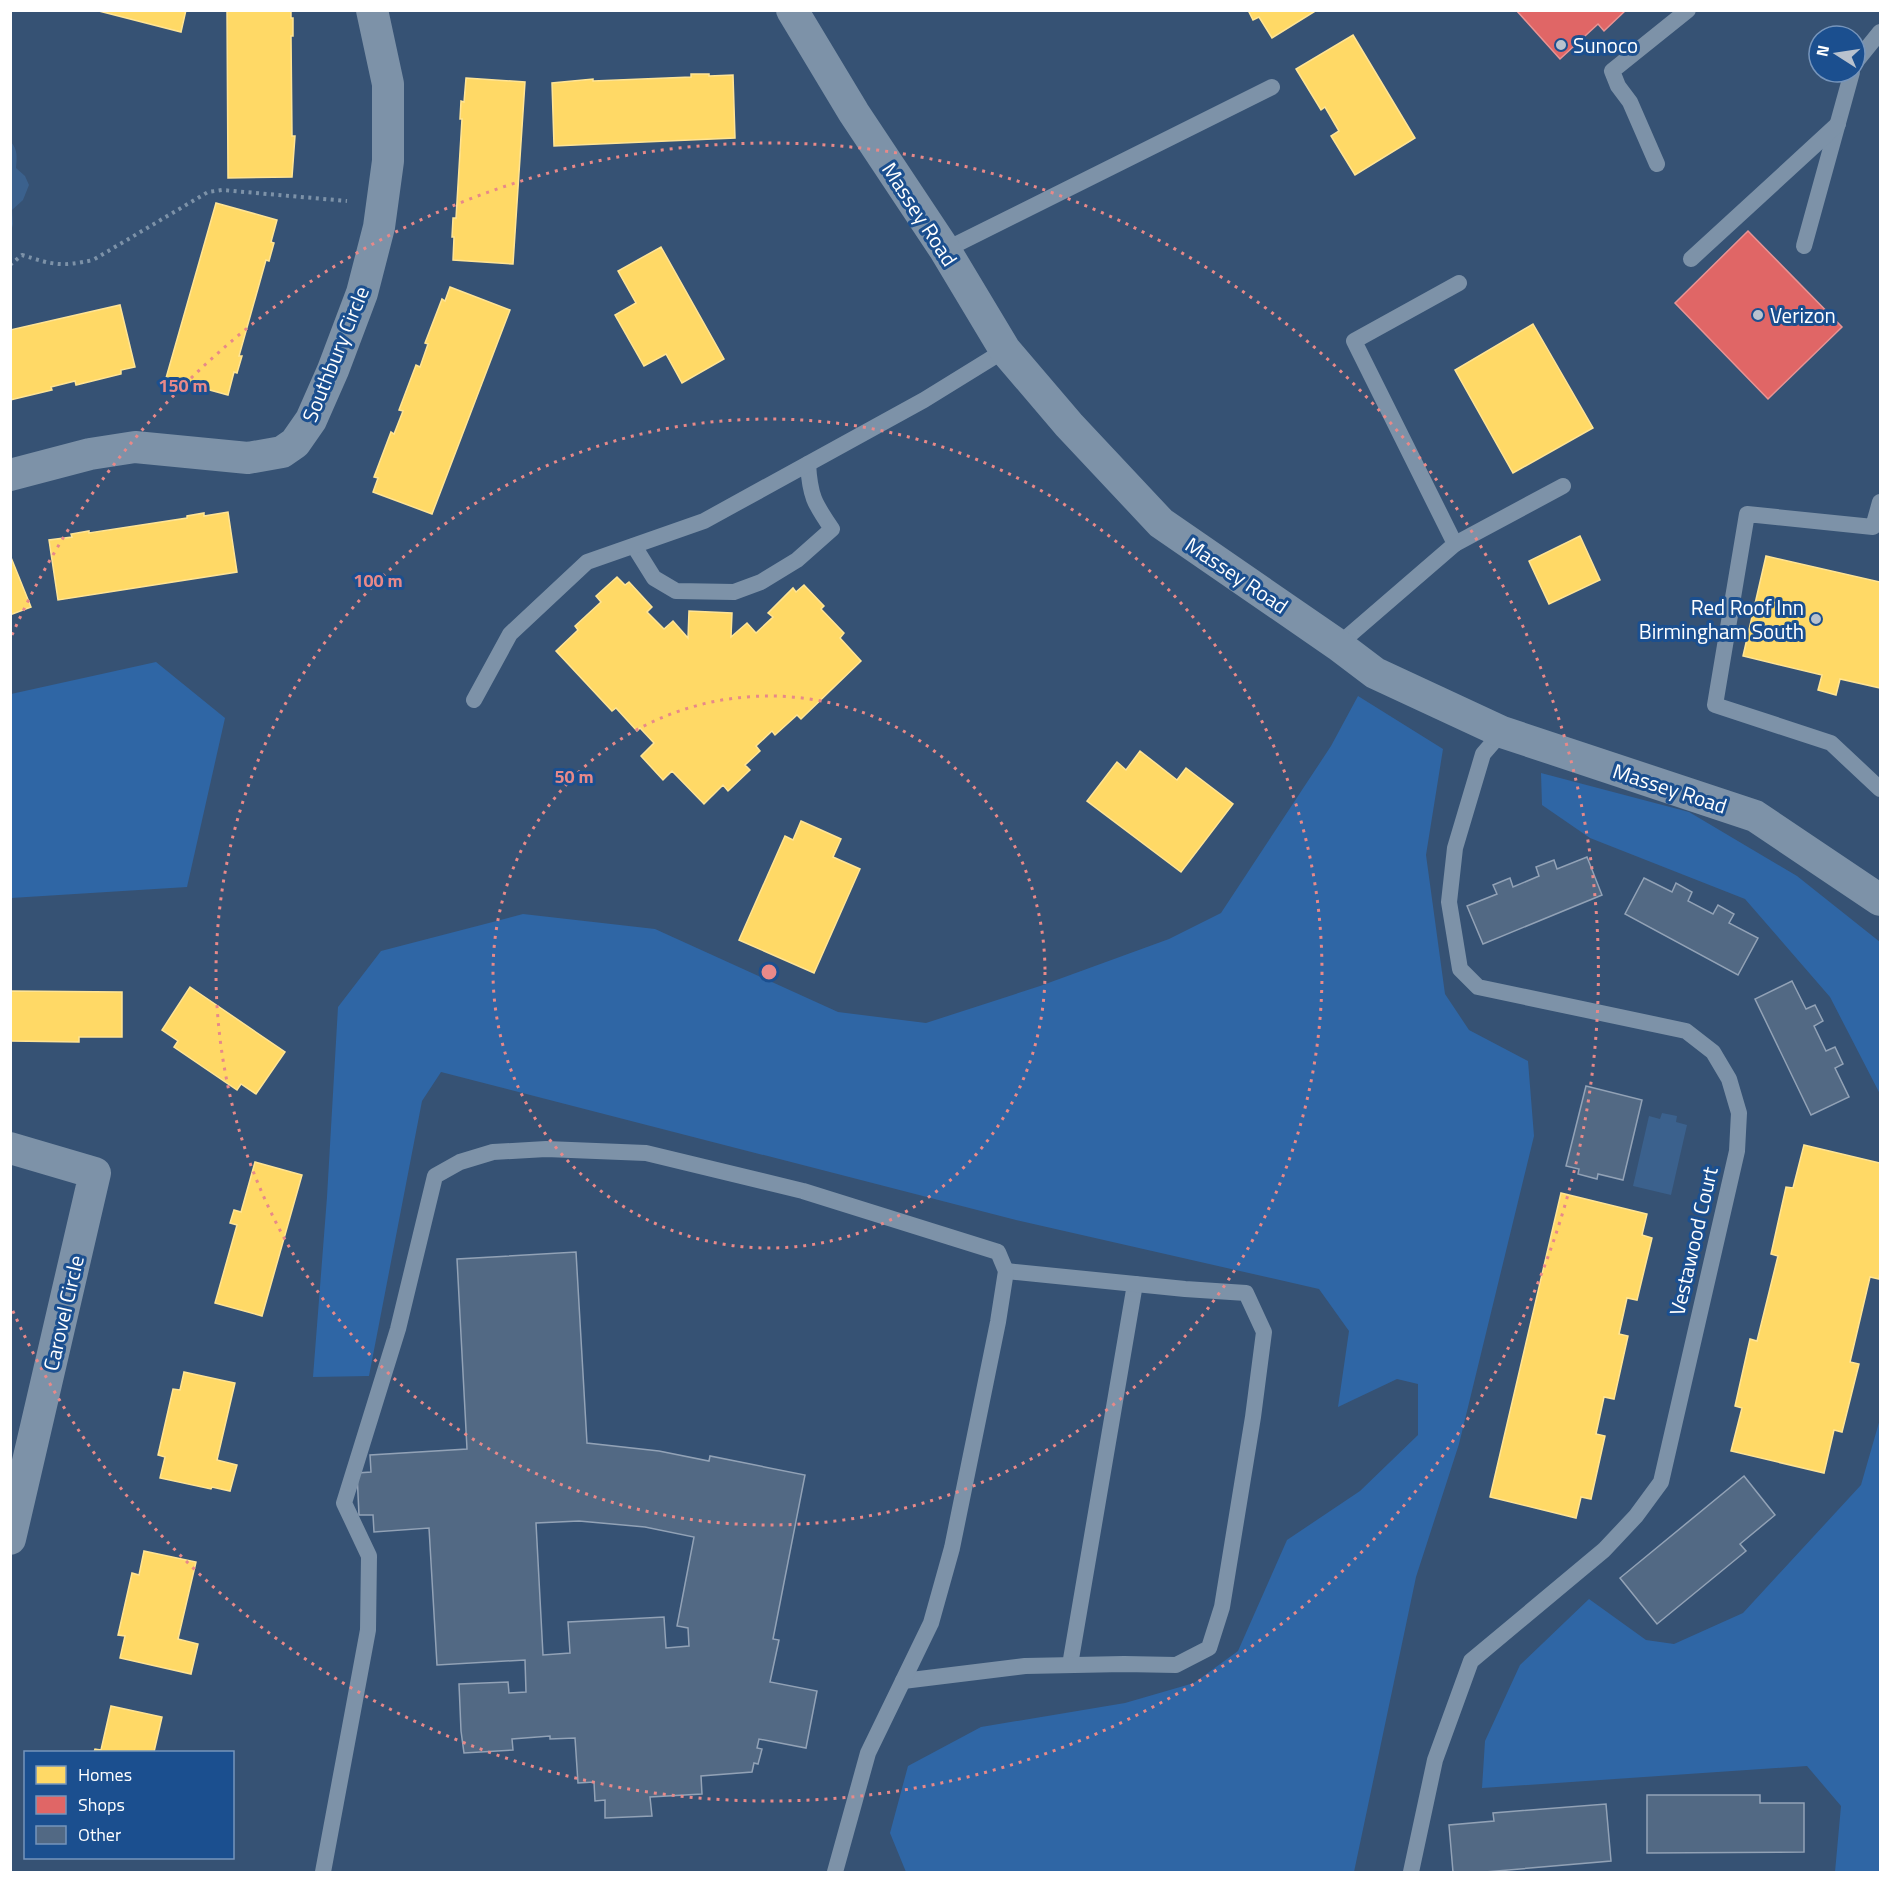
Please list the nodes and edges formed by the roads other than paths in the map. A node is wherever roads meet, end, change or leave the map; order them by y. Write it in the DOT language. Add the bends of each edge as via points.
graph roads {
  1 [pos="792,10"];
  2 [pos="1688,10"];
  3 [pos="376,11"];
  4 [pos="1881,32"];
  5 [pos="1867,49"];
  6 [pos="1849,84"];
  7 [pos="1272,87"];
  8 [pos="1838,124"];
  9 [pos="1657,164"];
  10 [pos="1804,246"];
  11 [pos="945,250"];
  12 [pos="1691,259"];
  13 [pos="1459,283"];
  14 [pos="1005,350"];
  15 [pos="808,464"];
  16 [pos="10,476"];
  17 [pos="1563,486"];
  18 [pos="1881,502"];
  19 [pos="1455,544"];
  20 [pos="634,546"];
  21 [pos="1338,645"];
  22 [pos="474,700"];
  23 [pos="1502,732"];
  24 [pos="1881,789"];
  25 [pos="1881,900"];
  26 [pos="10,1148"];
  27 [pos="1006,1271"];
  28 [pos="1135,1284"];
  29 [pos="10,1539"];
  30 [pos="1070,1665"];
  31 [pos="903,1681"];
  32 [pos="323,1872"];
  33 [pos="835,1872"];
  34 [pos="1411,1872"];
  1 -- 11 [label="street, Massey Road" via="854,113"];
  2 -- 9 [label="lane" via="1612,71"];
  3 -- 16 [label="street, Southbury Circle" via="388,84 388,161 379,226 362,293 333,370 311,420 295,442 282,452 248,458 135,447 90,454"];
  4 -- 5 [label="lane"];
  6 -- 8 [label="lane"];
  7 -- 11 [label="lane"];
  8 -- 10 [label="lane"];
  8 -- 12 [label="lane"];
  11 -- 14 [label="street, Massey Road"];
  13 -- 19 [label="lane" via="1354,341"];
  14 -- 15 [label="lane"];
  14 -- 21 [label="street, Massey Road" via="1161,523"];
  15 -- 20 [label="lane" via="704,521"];
  15 -- 20 [label="lane" via="809,490 832,530 797,560 761,582 734,592 676,591 654,578"];
  17 -- 19 [label="lane"];
  18 -- 24 [label="lane" via="1873,527 1747,514 1715,705 1831,743"];
  19 -- 21 [label="lane"];
  20 -- 22 [label="lane" via="587,562 510,634"];
  21 -- 23 [label="street, Massey Road" via="1375,673"];
  23 -- 25 [label="street, Massey Road" via="1755,816"];
  23 -- 34 [label="lane, Vestawood Court" via="1483,754 1455,848 1449,902 1460,969 1478,987 1686,1030 1713,1052 1730,1079 1739,1113 1737,1151 1661,1482 1604,1550 1471,1661 1435,1760"];
  26 -- 29 [label="street, Carovel Circle" via="95,1173"];
  27 -- 28 [label="lane"];
  27 -- 31 [label="lane" via="952,1548 931,1623"];
  27 -- 32 [label="lane" via="998,1252 803,1191 646,1153 546,1149 493,1152 460,1162 435,1176 398,1329 344,1503 369,1556 368,1630"];
  28 -- 30 [label="lane"];
  28 -- 30 [label="lane" via="1246,1293 1264,1332 1222,1607 1209,1648 1176,1665"];
  30 -- 31 [label="lane" via="1025,1666"];
  31 -- 33 [label="lane" via="868,1753"];
}
